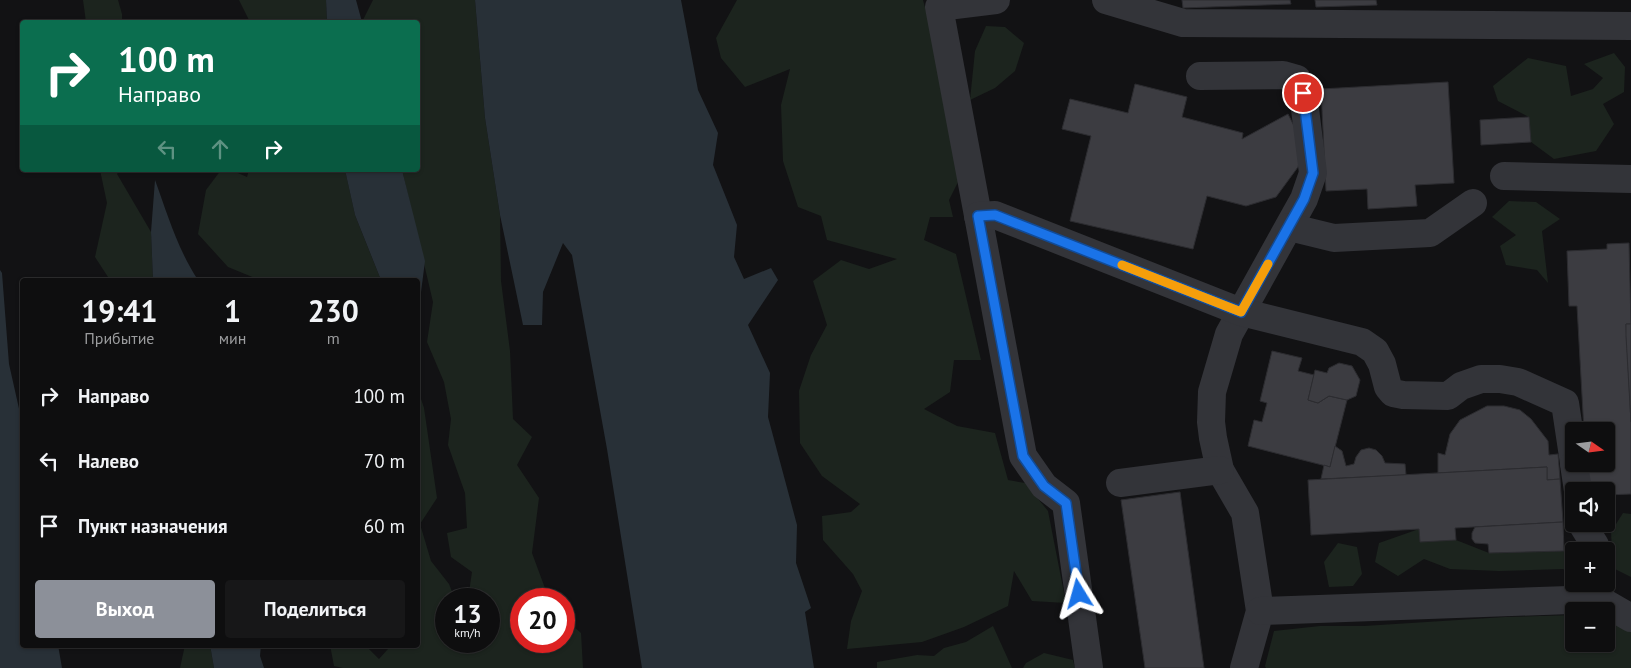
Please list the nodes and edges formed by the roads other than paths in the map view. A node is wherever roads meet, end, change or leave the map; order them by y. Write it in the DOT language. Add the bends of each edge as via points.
graph roads {
  1 [pos="996,0"];
  2 [pos="1106,0"];
  3 [pos="1631,26"];
  4 [pos="1200,76"];
  5 [pos="1504,176"];
  6 [pos="1631,179"];
  7 [pos="1473,203"];
  8 [pos="978,216"];
  9 [pos="1289,227"];
  10 [pos="1241,312"];
  11 [pos="1568,422"];
  12 [pos="1220,470"];
  13 [pos="1120,483"];
  14 [pos="1580,592"];
  15 [pos="1598,592"];
  16 [pos="1260,611"];
  17 [pos="1631,618"];
  18 [pos="1089,668"];
  19 [pos="1244,668"];
  1 -- 8 [label="lane" via="939,7"];
  2 -- 3 [label="lane" via="1183,23"];
  4 -- 9 [label="lane" via="1283,76 1297,79 1303,93 1313,173"];
  5 -- 6 [label="lane"];
  7 -- 9 [label="lane" via="1430,233 1334,238"];
  8 -- 10 [label="lane" via="995,215"];
  8 -- 18 [label="lane" via="1023,456 1044,486 1066,503"];
  9 -- 10 [label="lane"];
  10 -- 11 [label="lane" via="1362,342 1376,351 1393,393 1448,396 1461,386 1481,379 1500,379 1518,382 1566,403"];
  10 -- 12 [label="lane" via="1229,334 1212,392 1211,422"];
  12 -- 13 [label="lane"];
  12 -- 16 [label="lane" via="1246,513"];
  14 -- 16 [label="lane"];
  15 -- 17 [label="lane"];
  16 -- 19 [label="lane"];
}
